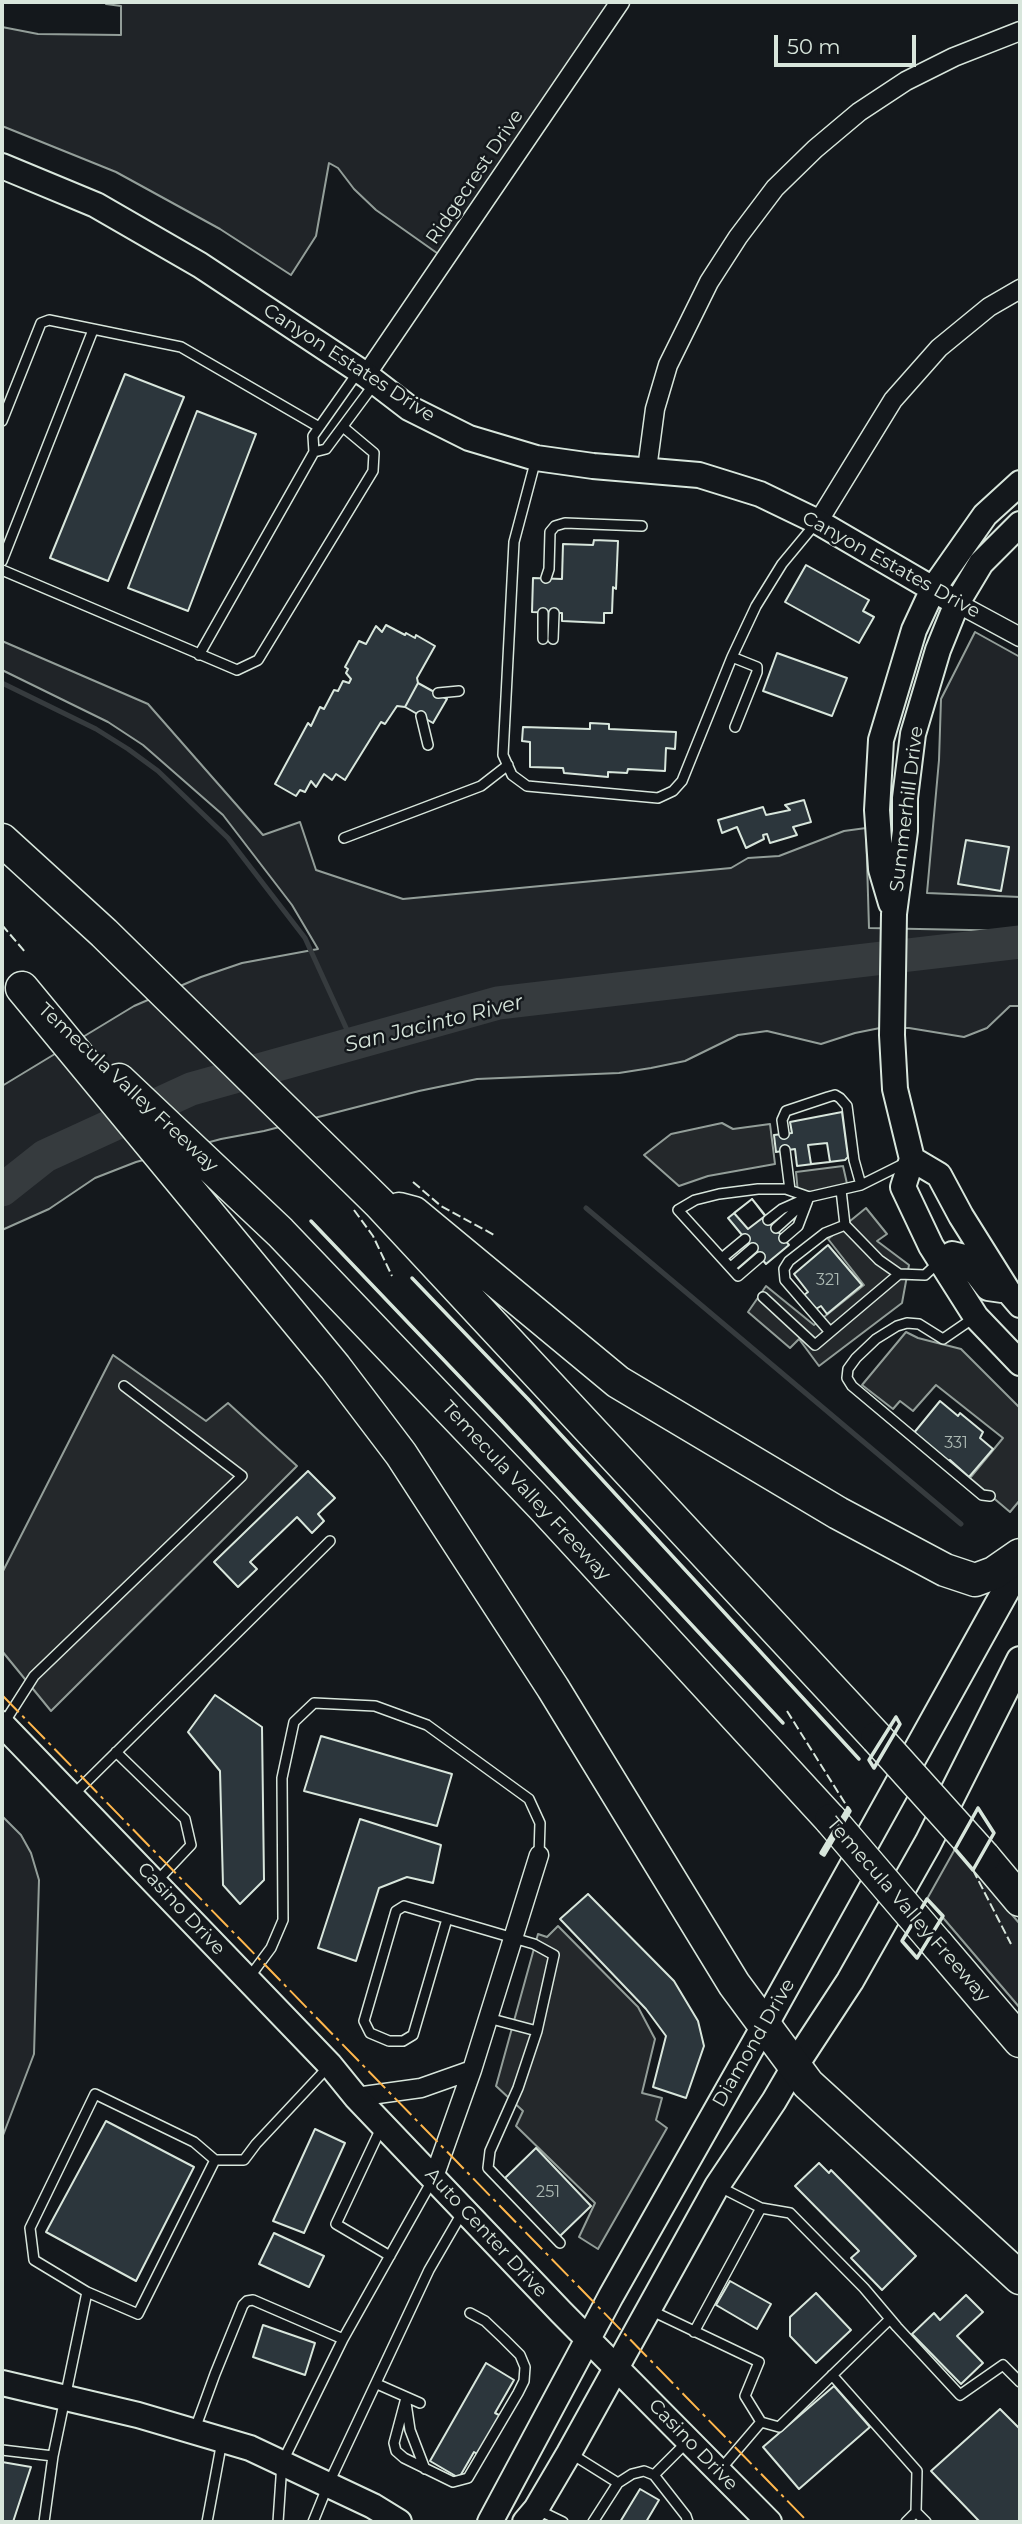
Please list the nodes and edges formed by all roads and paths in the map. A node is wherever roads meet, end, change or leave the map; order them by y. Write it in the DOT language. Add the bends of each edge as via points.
graph roads {
  1 [pos="620,2"];
  2 [pos="1020,31"];
  3 [pos="2,166"];
  4 [pos="1020,289"];
  5 [pos="93,330"];
  6 [pos="367,376"];
  7 [pos="2,421"];
  8 [pos="319,427"];
  9 [pos="343,427"];
  10 [pos="314,452"];
  11 [pos="536,458"];
  12 [pos="648,469"];
  13 [pos="1020,483"];
  14 [pos="818,522"];
  15 [pos="1020,524"];
  16 [pos="642,526"];
  17 [pos="2,561"];
  18 [pos="2,570"];
  19 [pos="549,575"];
  20 [pos="933,589"];
  21 [pos="957,603"];
  22 [pos="1020,637"];
  23 [pos="542,639"];
  24 [pos="553,639"];
  25 [pos="199,655"];
  26 [pos="732,657"];
  27 [pos="459,691"];
  28 [pos="438,694"];
  29 [pos="421,716"];
  30 [pos="735,727"];
  31 [pos="428,745"];
  32 [pos="508,765"];
  33 [pos="344,838"];
  34 [pos="2,840"];
  35 [pos="894,914"];
  36 [pos="12,979"];
  37 [pos="783,1134"];
  38 [pos="785,1150"];
  39 [pos="912,1159"];
  40 [pos="861,1185"];
  41 [pos="790,1190"];
  42 [pos="841,1190"];
  43 [pos="809,1197"];
  44 [pos="380,1205"];
  45 [pos="768,1220"];
  46 [pos="845,1225"];
  47 [pos="776,1228"];
  48 [pos="783,1238"];
  49 [pos="745,1239"];
  50 [pos="753,1248"];
  51 [pos="760,1257"];
  52 [pos="722,1258"];
  53 [pos="940,1261"];
  54 [pos="730,1267"];
  55 [pos="900,1274"];
  56 [pos="1014,1294"];
  57 [pos="763,1297"];
  58 [pos="976,1317"];
  59 [pos="830,1332"];
  60 [pos="1020,1363"];
  61 [pos="124,1386"];
  62 [pos="990,1496"];
  63 [pos="330,1541"];
  64 [pos="1020,1555"];
  65 [pos="1020,1564"];
  66 [pos="1020,1660"];
  67 [pos="2,1724"];
  68 [pos="116,1752"];
  69 [pos="73,1795"];
  70 [pos="539,1854"];
  71 [pos="1002,1858"];
  72 [pos="155,1882"];
  73 [pos="1020,1900"];
  74 [pos="447,1919"];
  75 [pos="512,1940"];
  76 [pos="248,1980"];
  77 [pos="488,2018"];
  78 [pos="765,2024"];
  79 [pos="537,2031"];
  80 [pos="1020,2041"];
  81 [pos="330,2065"];
  82 [pos="795,2065"];
  83 [pos="472,2070"];
  84 [pos="356,2097"];
  85 [pos="383,2125"];
  86 [pos="215,2160"];
  87 [pos="434,2177"];
  88 [pos="717,2186"];
  89 [pos="761,2208"];
  90 [pos="465,2209"];
  91 [pos="560,2243"];
  92 [pos="390,2256"];
  93 [pos="1020,2278"];
  94 [pos="87,2292"];
  95 [pos="649,2310"];
  96 [pos="470,2313"];
  97 [pos="890,2319"];
  98 [pos="694,2332"];
  99 [pos="589,2338"];
  100 [pos="342,2339"];
  101 [pos="617,2367"];
  102 [pos="832,2375"];
  103 [pos="1020,2382"];
  104 [pos="2,2383"];
  105 [pos="377,2384"];
  106 [pos="67,2397"];
  107 [pos="405,2398"];
  108 [pos="420,2403"];
  109 [pos="761,2422"];
  110 [pos="194,2431"];
  111 [pos="222,2439"];
  112 [pos="689,2440"];
  113 [pos="2,2450"];
  114 [pos="569,2453"];
  115 [pos="53,2456"];
  116 [pos="282,2463"];
  117 [pos="425,2469"];
  118 [pos="719,2471"];
  119 [pos="654,2475"];
  120 [pos="618,2483"];
  121 [pos="328,2485"];
  122 [pos="916,2512"];
  123 [pos="530,2515"];
  124 [pos="44,2522"];
  125 [pos="207,2522"];
  126 [pos="278,2522"];
  127 [pos="313,2522"];
  128 [pos="399,2522"];
  129 [pos="490,2522"];
  130 [pos="563,2522"];
  131 [pos="593,2522"];
  132 [pos="688,2522"];
  133 [pos="769,2522"];
  134 [pos="906,2522"];
  135 [pos="926,2522"];
  1 -- 6 [label="street, Ridgecrest Drive"];
  2 -- 12 [label="street" via="954,57 859,111 775,188 709,282 668,365 655,408"];
  3 -- 6 [label="main road, Canyon Estates Drive" via="96,205 200,265"];
  4 -- 14 [label="street" via="989,307 939,348 893,400"];
  5 -- 7 [label="lane" via="49,320 41,323"];
  5 -- 8 [label="lane" via="181,347"];
  5 -- 17 [label="lane"];
  6 -- 8 [label="lane"];
  6 -- 9 [label="lane"];
  6 -- 11 [label="main road, Canyon Estates Drive" via="410,408 469,438"];
  8 -- 10 [label="lane" via="313,436"];
  9 -- 10 [label="lane" via="326,449"];
  9 -- 25 [label="lane" via="374,453 373,471 258,660 237,670"];
  10 -- 25 [label="lane"];
  11 -- 12 [label="main road, Canyon Estates Drive"];
  11 -- 32 [label="lane" via="514,541 503,755"];
  12 -- 14 [label="main road, Canyon Estates Drive" via="699,475 760,494"];
  13 -- 20 [label="main road, Summerhill Drive" via="985,515"];
  14 -- 20 [label="main road, Canyon Estates Drive"];
  14 -- 26 [label="lane" via="782,564"];
  15 -- 21 [label="main road, Summerhill Drive" via="981,563"];
  16 -- 19 [label="lane" via="555,526 550,532"];
  18 -- 25 [label="lane"];
  20 -- 21 [label="main road, Canyon Estates Drive"];
  20 -- 35 [label="main road, Summerhill Drive" via="914,630 881,740 877,810 881,869"];
  21 -- 22 [label="street, Canyon Estates Drive"];
  21 -- 35 [label="main road, Summerhill Drive" via="913,734"];
  23 -- 24 [label="lane" via="549,613"];
  26 -- 30 [label="lane" via="757,667"];
  26 -- 32 [label="lane" via="682,781 673,791 658,798 527,786 512,775"];
  27 -- 28 [label="lane"];
  29 -- 31 [label="lane"];
  32 -- 33 [label="lane" via="481,786"];
  34 -- 44 [label="highway" via="104,933"];
  35 -- 39 [label="main road, Summerhill Drive" via="895,1089"];
  36 -- 78 [label="highway" via="335,1367 408,1464 553,1688 734,1984"];
  36 -- 80 [label="highway, Temecula Valley Freeway, bridge" via="280,1232 553,1518 831,1821"];
  37 -- 40 [label="lane" via="786,1111 828,1097 840,1098 847,1106"];
  38 -- 41 [label="lane"];
  39 -- 40 [label="lane"];
  39 -- 53 [label="main road, Summerhill Drive" via="903,1187"];
  39 -- 56 [label="main road" via="939,1175"];
  40 -- 42 [label="lane"];
  41 -- 43 [label="lane"];
  41 -- 52 [label="lane" via="719,1194 678,1210"];
  42 -- 43 [label="lane"];
  42 -- 46 [label="lane"];
  43 -- 45 [label="lane"];
  43 -- 47 [label="lane"];
  43 -- 48 [label="lane" via="798,1226"];
  44 -- 64 [label="highway" via="414,1213 618,1382 838,1513 945,1570 975,1580"];
  44 -- 71 [label="highway, bridge" via="920,1788"];
  46 -- 55 [label="lane" via="879,1260"];
  46 -- 59 [label="lane" via="825,1233 784,1269 785,1280"];
  49 -- 52 [label="lane"];
  50 -- 54 [label="lane"];
  51 -- 54 [label="lane" via="738,1276"];
  52 -- 54 [label="lane"];
  53 -- 55 [label="lane" via="925,1275"];
  53 -- 56 [label="main road" via="952,1254 964,1257 988,1288"];
  53 -- 58 [label="main road, Summerhill Drive"];
  55 -- 59 [label="lane"];
  57 -- 59 [label="lane" via="815,1345"];
  58 -- 60 [label="main road, Summerhill Drive"];
  58 -- 62 [label="lane" via="943,1339 919,1324 897,1326 856,1358 847,1378 982,1495"];
  61 -- 67 [label="lane" via="242,1476 34,1676"];
  63 -- 68 [label="lane"];
  65 -- 78 [label="main road, Diamond Drive"];
  66 -- 82 [label="main road" via="929,1843 850,1981"];
  67 -- 69 [label="main road, Casino Drive"];
  68 -- 69 [label="lane"];
  68 -- 72 [label="lane" via="185,1819 191,1845"];
  69 -- 72 [label="main road, Casino Drive"];
  70 -- 75 [label="street"];
  70 -- 76 [label="lane" via="540,1823 529,1799 427,1725 375,1706 313,1703 294,1722 282,1778 283,1920 271,1948"];
  71 -- 73 [label="highway"];
  72 -- 76 [label="main road, Casino Drive"];
  74 -- 74 [label="lane" via="404,1906 396,1911 364,2021 370,2033 403,2042 413,2035"];
  74 -- 75 [label="lane"];
  75 -- 77 [label="street"];
  75 -- 79 [label="lane" via="534,1944 554,1955"];
  76 -- 81 [label="main road, Casino Drive"];
  77 -- 79 [label="lane"];
  77 -- 83 [label="street"];
  78 -- 82 [label="highway"];
  78 -- 99 [label="main road, Diamond Drive"];
  79 -- 91 [label="lane" via="490,2151 488,2168"];
  81 -- 84 [label="main road, Casino Drive"];
  81 -- 86 [label="lane" via="244,2160"];
  82 -- 88 [label="main road"];
  82 -- 93 [label="highway" via="808,2084"];
  83 -- 84 [label="street" via="421,2088"];
  83 -- 87 [label="street"];
  84 -- 85 [label="main road, Auto Center Drive"];
  85 -- 87 [label="main road, Auto Center Drive"];
  85 -- 92 [label="lane" via="336,2224"];
  86 -- 94 [label="lane" via="138,2314"];
  86 -- 94 [label="lane" via="194,2142 95,2094 30,2228 34,2260"];
  87 -- 90 [label="main road, Auto Center Drive"];
  87 -- 92 [label="lane"];
  88 -- 89 [label="lane"];
  88 -- 95 [label="main road"];
  89 -- 97 [label="lane" via="790,2213"];
  89 -- 98 [label="lane"];
  90 -- 99 [label="main road, Auto Center Drive"];
  90 -- 105 [label="lane" via="429,2270"];
  92 -- 100 [label="lane"];
  94 -- 106 [label="lane"];
  95 -- 98 [label="lane"];
  95 -- 101 [label="main road"];
  96 -- 117 [label="lane" via="485,2321 520,2355 524,2381 468,2478 453,2483"];
  97 -- 102 [label="lane"];
  97 -- 103 [label="lane" via="960,2395 1003,2365"];
  98 -- 109 [label="lane" via="759,2362 745,2396"];
  99 -- 101 [label="main road, Auto Center Drive"];
  99 -- 129 [label="main road, Diamond Drive"];
  100 -- 110 [label="lane" via="247,2301"];
  100 -- 116 [label="lane"];
  101 -- 112 [label="main road, Casino Drive"];
  101 -- 114 [label="main road"];
  102 -- 109 [label="lane" via="779,2427"];
  102 -- 122 [label="lane" via="917,2470"];
  104 -- 106 [label="main road"];
  105 -- 107 [label="lane"];
  105 -- 121 [label="lane"];
  106 -- 110 [label="main road"];
  106 -- 115 [label="lane"];
  107 -- 108 [label="lane"];
  107 -- 117 [label="lane" via="410,2430"];
  107 -- 117 [label="lane" via="396,2451"];
  109 -- 118 [label="lane"];
  110 -- 111 [label="main road"];
  111 -- 116 [label="main road"];
  111 -- 125 [label="lane"];
  112 -- 118 [label="main road, Casino Drive"];
  112 -- 119 [label="lane"];
  113 -- 115 [label="lane"];
  114 -- 120 [label="lane"];
  114 -- 123 [label="main road"];
  115 -- 124 [label="lane"];
  116 -- 121 [label="main road"];
  116 -- 126 [label="lane"];
  118 -- 133 [label="main road, Casino Drive"];
  119 -- 120 [label="lane" via="632,2474"];
  119 -- 132 [label="lane"];
  120 -- 131 [label="lane"];
  121 -- 127 [label="lane"];
  121 -- 128 [label="main road"];
  122 -- 134 [label="lane"];
  122 -- 135 [label="lane"];
  123 -- 130 [label="lane"];
}
